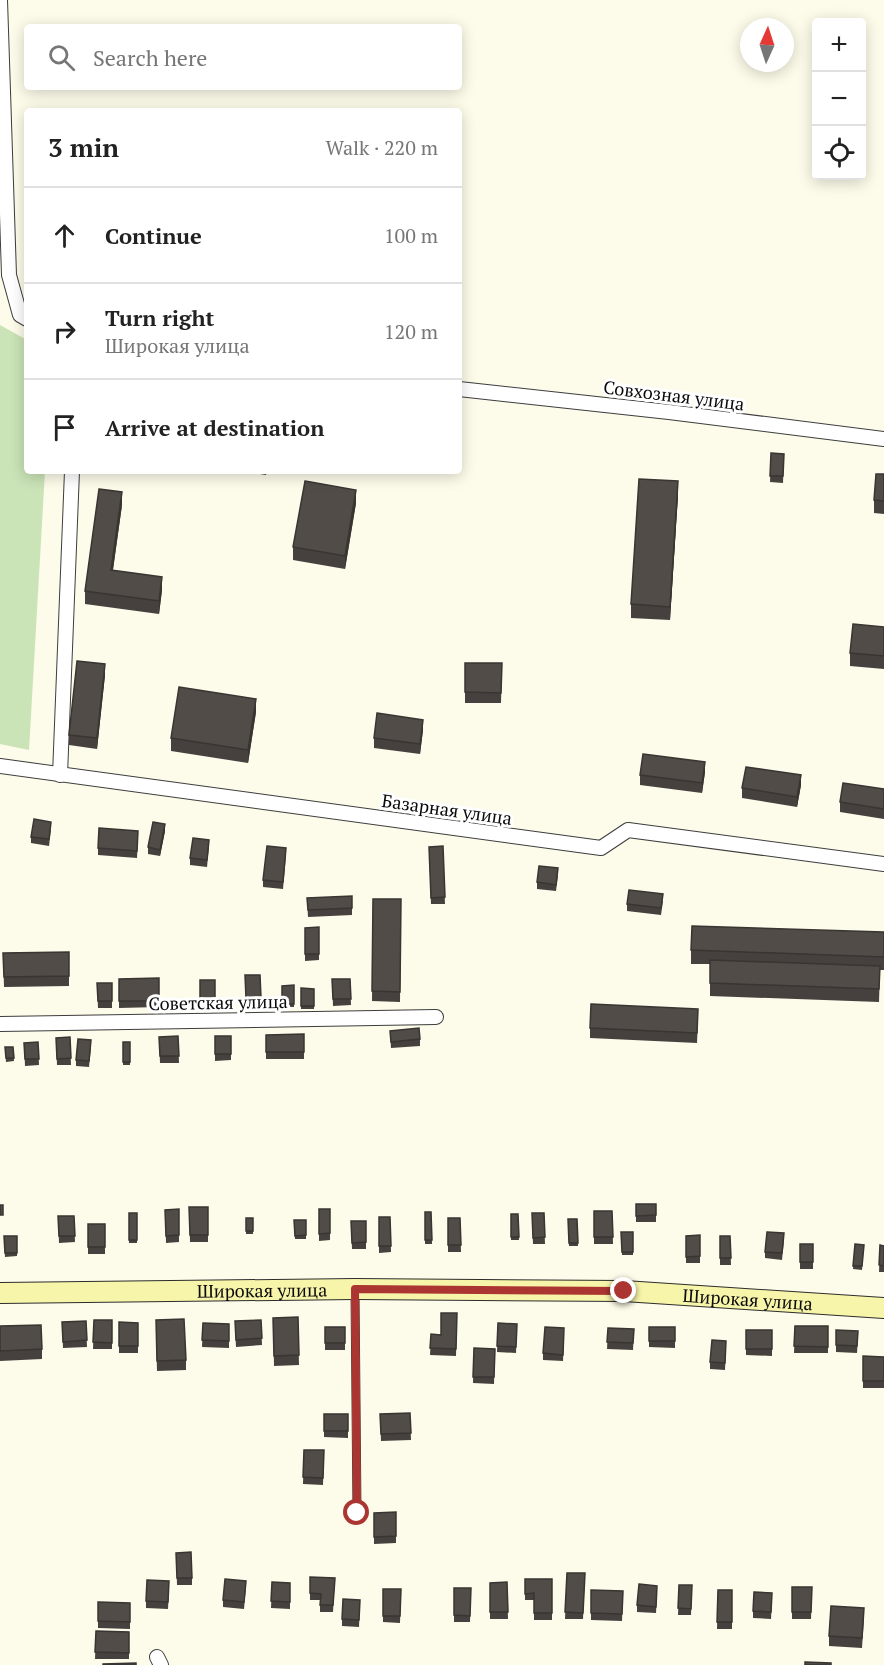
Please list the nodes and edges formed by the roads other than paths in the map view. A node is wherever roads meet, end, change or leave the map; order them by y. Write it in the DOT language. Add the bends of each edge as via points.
graph roads {
  1 [pos="0,0"];
  2 [pos="24,317"];
  3 [pos="462,389"];
  4 [pos="884,439"];
  5 [pos="72,474"];
  6 [pos="0,766"];
  7 [pos="60,775"];
  8 [pos="884,864"];
  9 [pos="436,1017"];
  10 [pos="0,1024"];
  11 [pos="355,1289"];
  12 [pos="0,1293"];
  13 [pos="884,1308"];
  14 [pos="357,1513"];
  1 -- 2 [label="street" via="9,275 20,315"];
  3 -- 4 [label="street, Совхозная улица"];
  5 -- 7 [label="street"];
  6 -- 7 [label="street, Базарная улица"];
  7 -- 8 [label="street, Базарная улица" via="601,849 628,830"];
  9 -- 10 [label="street, Советская улица"];
  11 -- 12 [label="street, Широкая улица"];
  11 -- 13 [label="street, Широкая улица" via="624,1291"];
  11 -- 14 [label="lane"];
}
